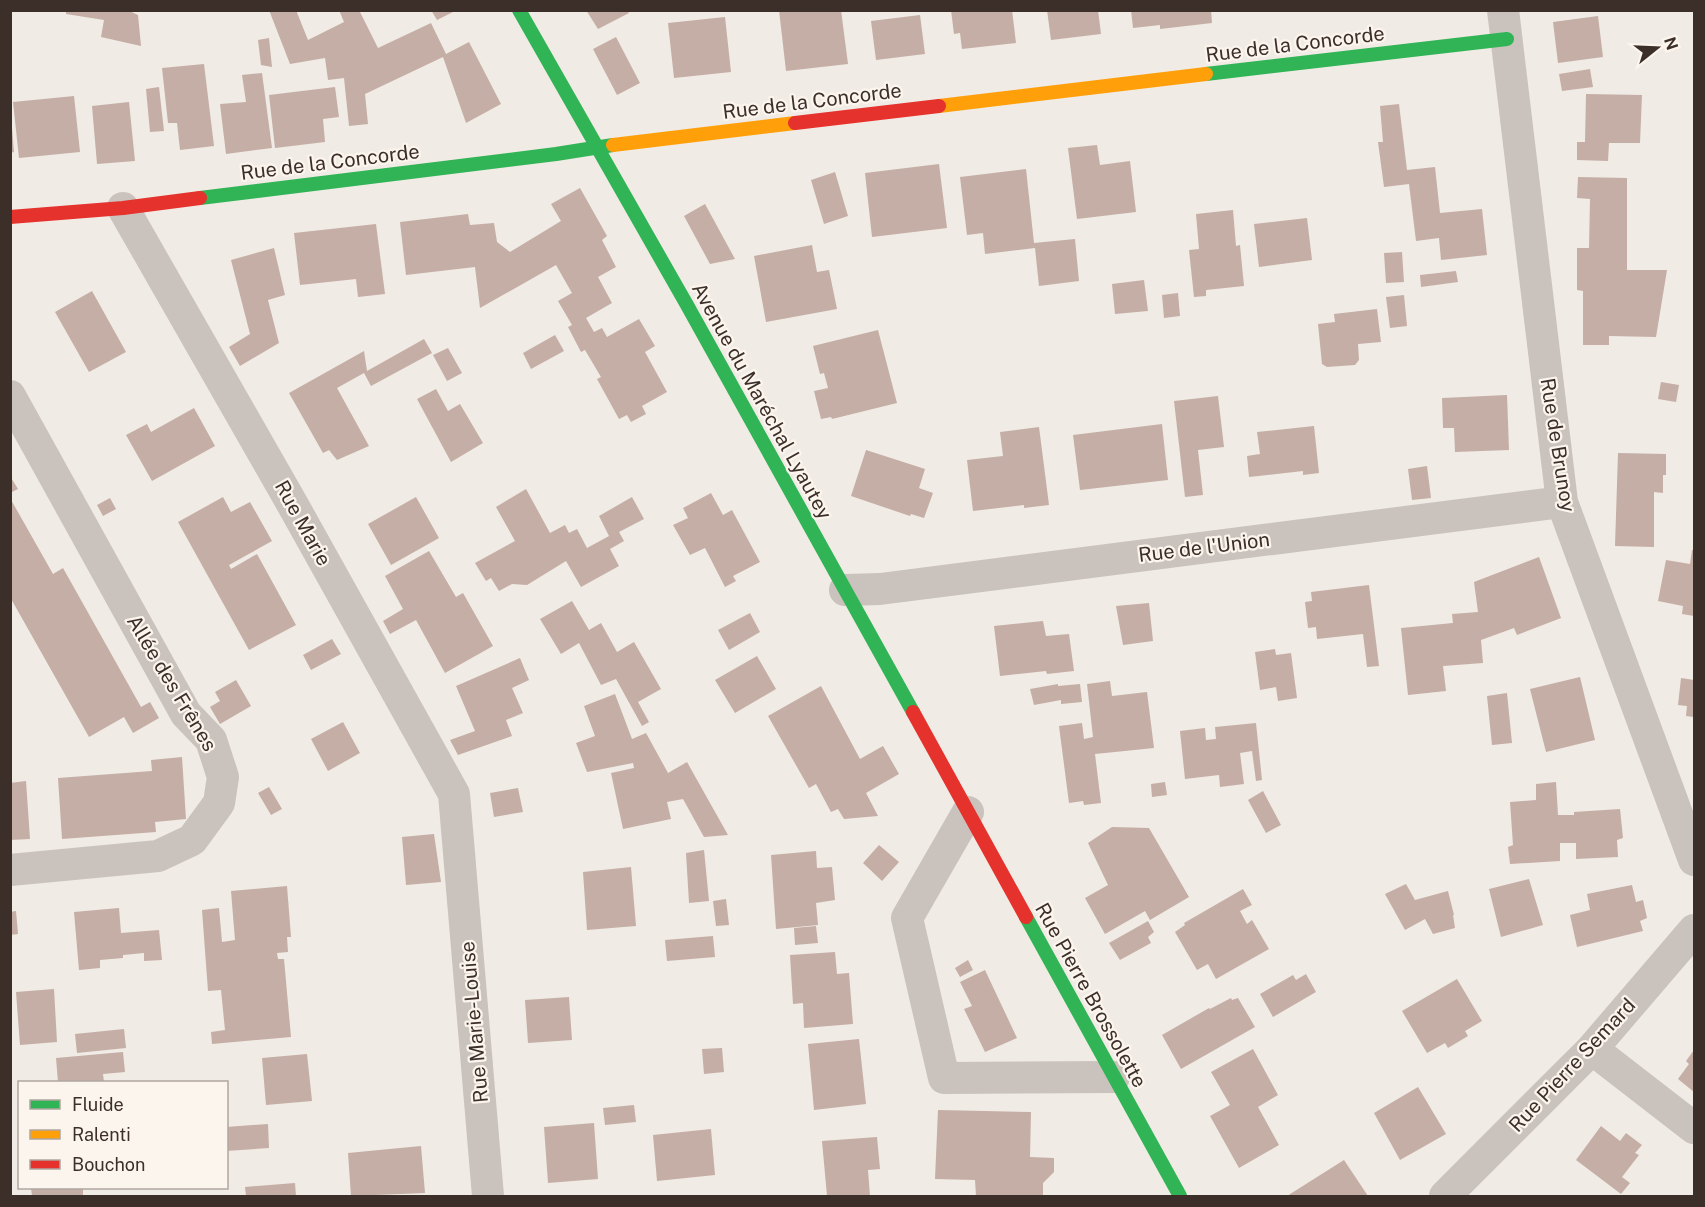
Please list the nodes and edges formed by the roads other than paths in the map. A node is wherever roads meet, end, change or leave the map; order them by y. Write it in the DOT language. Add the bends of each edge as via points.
graph roads {
  1 [pos="519,10"];
  2 [pos="1505,25"];
  3 [pos="596,147"];
  4 [pos="123,208"];
  5 [pos="10,217"];
  6 [pos="10,396"];
  7 [pos="1562,502"];
  8 [pos="845,590"];
  9 [pos="968,812"];
  10 [pos="459,848"];
  11 [pos="1695,860"];
  12 [pos="10,870"];
  13 [pos="1695,930"];
  14 [pos="1592,1048"];
  15 [pos="1114,1077"];
  16 [pos="1695,1128"];
  17 [pos="488,1197"];
  18 [pos="1180,1197"];
  19 [pos="1445,1197"];
  1 -- 3 [label="street, Avenue du Maréchal Lyautey"];
  2 -- 3 [label="street, Rue de la Concorde"];
  2 -- 7 [label="street, Rue de Brunoy"];
  3 -- 4 [label="street, Rue de la Concorde"];
  3 -- 8 [label="street, Avenue du Maréchal Lyautey"];
  4 -- 5 [label="street, Rue de la Concorde"];
  4 -- 10 [label="street, Rue Marie" via="454,794"];
  6 -- 12 [label="street, Allée des Frênes" via="186,714 211,740 223,777 219,803 192,840 158,856"];
  7 -- 8 [label="street, Rue de l'Union" via="880,589"];
  7 -- 11 [label="street, Rue de Brunoy"];
  8 -- 9 [label="street, Avenue du Maréchal Lyautey"];
  9 -- 15 [label="street, Rue Pierre Brossolette"];
  9 -- 15 [label="street" via="907,918 944,1078"];
  10 -- 17 [label="street, Rue Marie-Louise"];
  13 -- 14 [label="street, Rue Pierre Semard"];
  14 -- 16 [label="street"];
  14 -- 19 [label="street, Rue Pierre Semard"];
  15 -- 18 [label="street, Rue Pierre Brossolette"];
}
